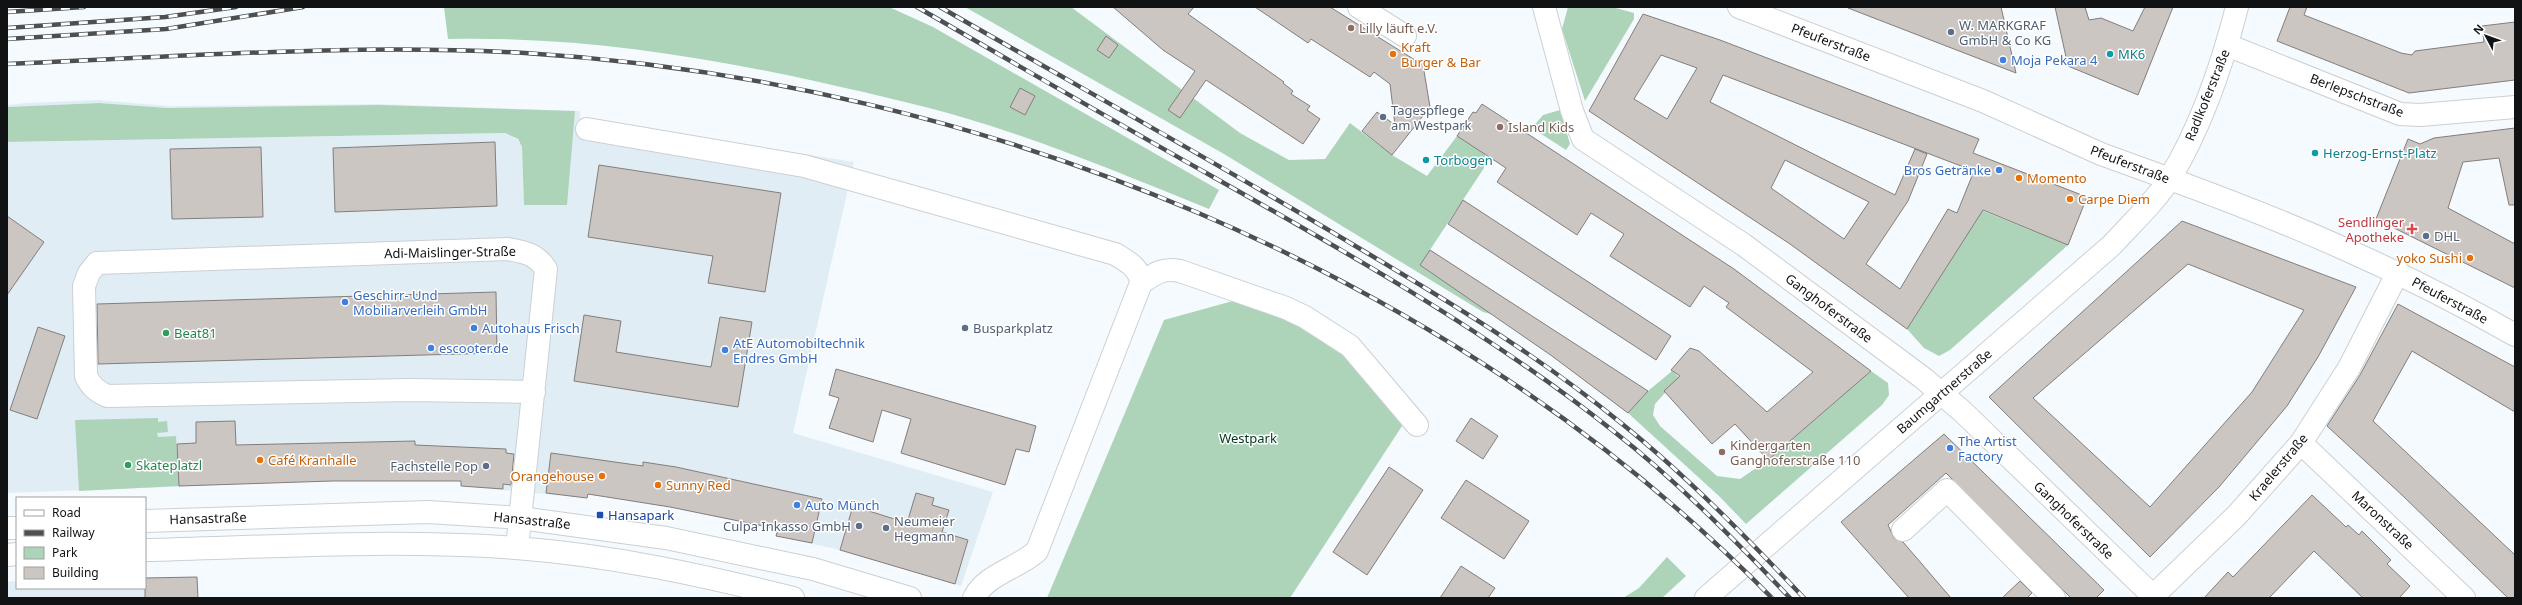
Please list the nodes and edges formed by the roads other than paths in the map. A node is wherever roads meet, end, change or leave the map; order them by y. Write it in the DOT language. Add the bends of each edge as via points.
graph roads {
  1 [pos="1359,7"];
  2 [pos="1544,7"];
  3 [pos="1739,7"];
  4 [pos="2237,7"];
  5 [pos="1788,16"];
  6 [pos="1405,36"];
  7 [pos="2227,45"];
  8 [pos="2515,107"];
  9 [pos="587,128"];
  10 [pos="2170,179"];
  11 [pos="2398,272"];
  12 [pos="1141,283"];
  13 [pos="2515,335"];
  14 [pos="534,392"];
  15 [pos="1942,394"];
  16 [pos="1417,425"];
  17 [pos="2301,443"];
  18 [pos="521,518"];
  19 [pos="146,521"];
  20 [pos="1903,530"];
  21 [pos="517,548"];
  22 [pos="146,550"];
  23 [pos="1708,597"];
  24 [pos="2153,597"];
  25 [pos="793,598"];
  26 [pos="910,598"];
  27 [pos="974,598"];
  28 [pos="2054,598"];
  29 [pos="2464,598"];
  1 -- 6 [label="main road"];
  2 -- 15 [label="main road, Ganghoferstraße" via="1568,99 1578,132 1583,139 1744,245"];
  3 -- 5 [label="main road, Pfeuferstraße"];
  4 -- 7 [label="main road, Radlkoferstraße"];
  5 -- 10 [label="main road, Pfeuferstraße" via="2101,154"];
  7 -- 8 [label="main road, Berlepschstraße" via="2400,114 2420,115"];
  7 -- 10 [label="main road, Radlkoferstraße" via="2202,116"];
  9 -- 12 [label="main road" via="804,166 1115,254 1128,261 1140,274"];
  10 -- 11 [label="main road, Pfeuferstraße" via="2345,248"];
  10 -- 15 [label="main road, Baumgartnerstraße" via="2112,244"];
  11 -- 13 [label="main road, Pfeuferstraße"];
  11 -- 17 [label="main road, Kraelerstraße" via="2349,368"];
  12 -- 16 [label="main road" via="1168,268 1180,270 1305,317 1350,346"];
  12 -- 27 [label="main road" via="1037,551 1025,562 988,581"];
  14 -- 14 [label="main road, Adi-Maislinger-Straße" via="546,269 538,257 525,252 508,249 97,263 89,273 84,286 85,366 90,384 107,396 409,390"];
  14 -- 18 [label="main road, Adi-Maislinger-Straße"];
  15 -- 23 [label="main road, Baumgartnerstraße"];
  15 -- 24 [label="main road, Ganghoferstraße"];
  17 -- 24 [label="main road, Kraelerstraße" via="2237,515"];
  17 -- 29 [label="main road, Maronstraße"];
  18 -- 19 [label="main road, Hansastraße" via="428,512"];
  18 -- 21 [label="main road, Adi-Maislinger-Straße"];
  18 -- 26 [label="main road, Hansastraße" via="666,538 813,569"];
  20 -- 28 [label="main road" via="1947,490"];
  21 -- 22 [label="main road" via="377,544"];
  21 -- 25 [label="main road" via="609,559"];
}
